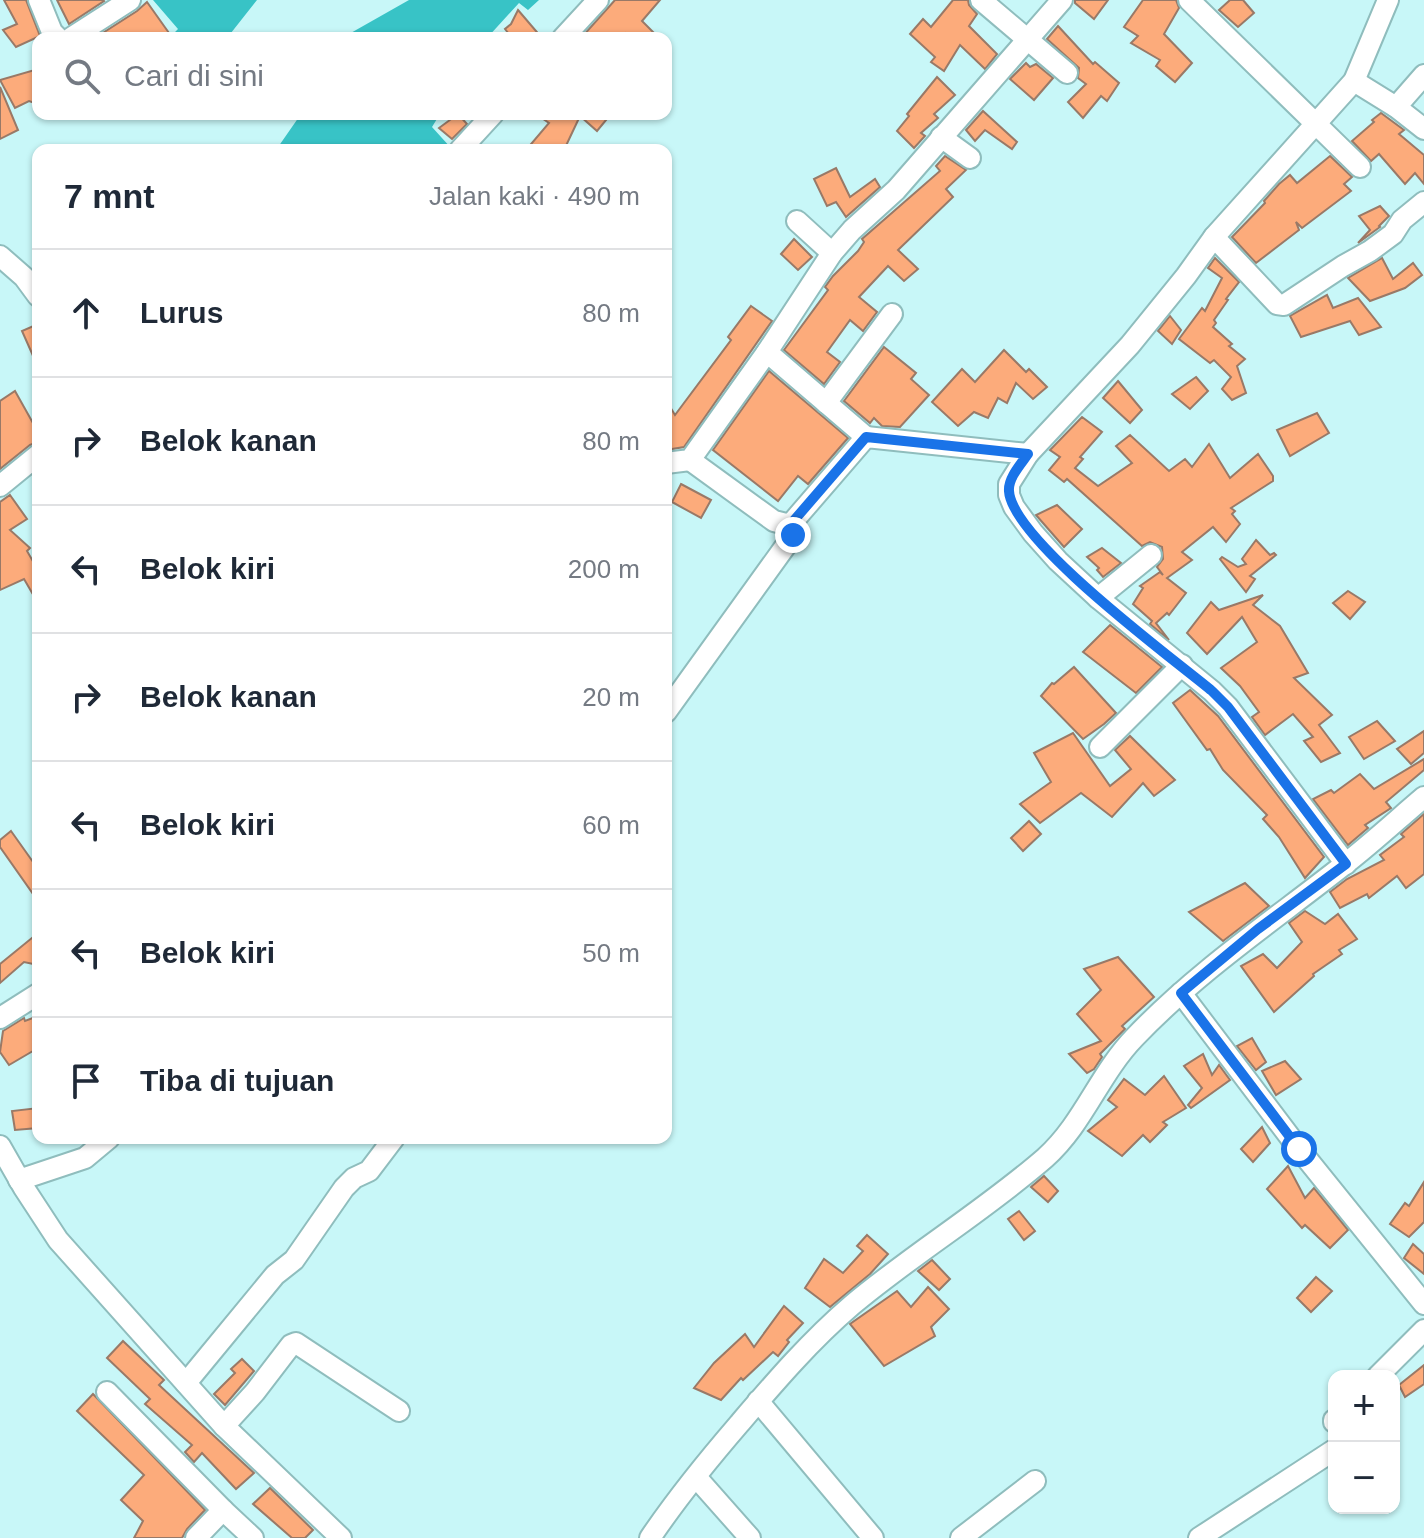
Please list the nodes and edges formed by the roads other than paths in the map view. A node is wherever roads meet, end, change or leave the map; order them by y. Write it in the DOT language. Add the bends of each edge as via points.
graph roads {
  1 [pos="39,0"];
  2 [pos="130,0"];
  3 [pos="598,0"];
  4 [pos="981,0"];
  5 [pos="1189,0"];
  6 [pos="1388,0"];
  7 [pos="1054,3"];
  8 [pos="52,32"];
  9 [pos="80,32"];
  10 [pos="569,32"];
  11 [pos="1028,40"];
  12 [pos="1067,73"];
  13 [pos="1424,75"];
  14 [pos="1354,81"];
  15 [pos="1396,107"];
  16 [pos="488,120"];
  17 [pos="1317,124"];
  18 [pos="1424,129"];
  19 [pos="941,137"];
  20 [pos="466,144"];
  21 [pos="970,158"];
  22 [pos="1360,167"];
  23 [pos="1424,202"];
  24 [pos="797,221"];
  25 [pos="1214,237"];
  26 [pos="832,253"];
  27 [pos="0,256"];
  28 [pos="32,288"];
  29 [pos="892,314"];
  30 [pos="767,352"];
  31 [pos="826,403"];
  32 [pos="866,437"];
  33 [pos="1028,454"];
  34 [pos="32,460"];
  35 [pos="690,460"];
  36 [pos="672,462"];
  37 [pos="0,486"];
  38 [pos="790,525"];
  39 [pos="1151,555"];
  40 [pos="1098,598"];
  41 [pos="1182,665"];
  42 [pos="672,704"];
  43 [pos="1100,747"];
  44 [pos="1424,797"];
  45 [pos="1346,864"];
  46 [pos="1181,993"];
  47 [pos="32,998"];
  48 [pos="0,1018"];
  49 [pos="102,1144"];
  50 [pos="389,1144"];
  51 [pos="0,1146"];
  52 [pos="19,1180"];
  53 [pos="1424,1304"];
  54 [pos="1424,1330"];
  55 [pos="1384,1370"];
  56 [pos="186,1383"];
  57 [pos="107,1392"];
  58 [pos="758,1401"];
  59 [pos="399,1411"];
  60 [pos="224,1426"];
  61 [pos="1328,1454"];
  62 [pos="696,1477"];
  63 [pos="1035,1481"];
  64 [pos="223,1510"];
  65 [pos="196,1538"];
  66 [pos="253,1538"];
  67 [pos="341,1538"];
  68 [pos="650,1538"];
  69 [pos="750,1538"];
  70 [pos="873,1538"];
  71 [pos="961,1538"];
  72 [pos="1199,1538"];
  1 -- 8 [label="street"];
  2 -- 9 [label="street"];
  3 -- 10 [label="street"];
  4 -- 11 [label="street"];
  5 -- 17 [label="street"];
  6 -- 14 [label="street"];
  7 -- 11 [label="street"];
  11 -- 12 [label="street"];
  11 -- 19 [label="street"];
  13 -- 15 [label="street"];
  14 -- 15 [label="street"];
  14 -- 17 [label="street"];
  15 -- 18 [label="street"];
  16 -- 20 [label="street"];
  17 -- 22 [label="street"];
  17 -- 25 [label="street"];
  19 -- 21 [label="street"];
  19 -- 26 [label="street"];
  23 -- 25 [label="street" via="1370,251 1284,305 1277,304"];
  24 -- 26 [label="street"];
  25 -- 33 [label="street" via="1130,345"];
  26 -- 30 [label="street"];
  27 -- 28 [label="street"];
  29 -- 31 [label="street"];
  30 -- 31 [label="street"];
  30 -- 35 [label="street"];
  31 -- 32 [label="street"];
  32 -- 33 [label="street"];
  32 -- 38 [label="street"];
  33 -- 40 [label="street" via="1009,484 1014,507 1041,543"];
  34 -- 37 [label="street"];
  35 -- 36 [label="street"];
  35 -- 38 [label="street" via="774,521"];
  38 -- 42 [label="street" via="792,537"];
  39 -- 40 [label="street"];
  40 -- 41 [label="street"];
  41 -- 43 [label="street"];
  41 -- 45 [label="street" via="1228,707"];
  44 -- 45 [label="street"];
  45 -- 46 [label="street"];
  46 -- 53 [label="street"];
  46 -- 58 [label="street" via="1132,1039 1070,1132 1047,1156 854,1304"];
  47 -- 48 [label="street"];
  49 -- 52 [label="street" via="85,1158"];
  50 -- 56 [label="street" via="369,1171 344,1188 294,1260 275,1275"];
  51 -- 52 [label="street"];
  52 -- 56 [label="street" via="58,1240"];
  54 -- 55 [label="street"];
  56 -- 60 [label="street"];
  57 -- 64 [label="street"];
  58 -- 62 [label="street"];
  58 -- 70 [label="street"];
  59 -- 60 [label="street" via="296,1343"];
  60 -- 67 [label="street"];
  61 -- 72 [label="street"];
  62 -- 68 [label="street"];
  62 -- 69 [label="street"];
  63 -- 71 [label="street"];
  64 -- 65 [label="street"];
  64 -- 66 [label="street"];
}
